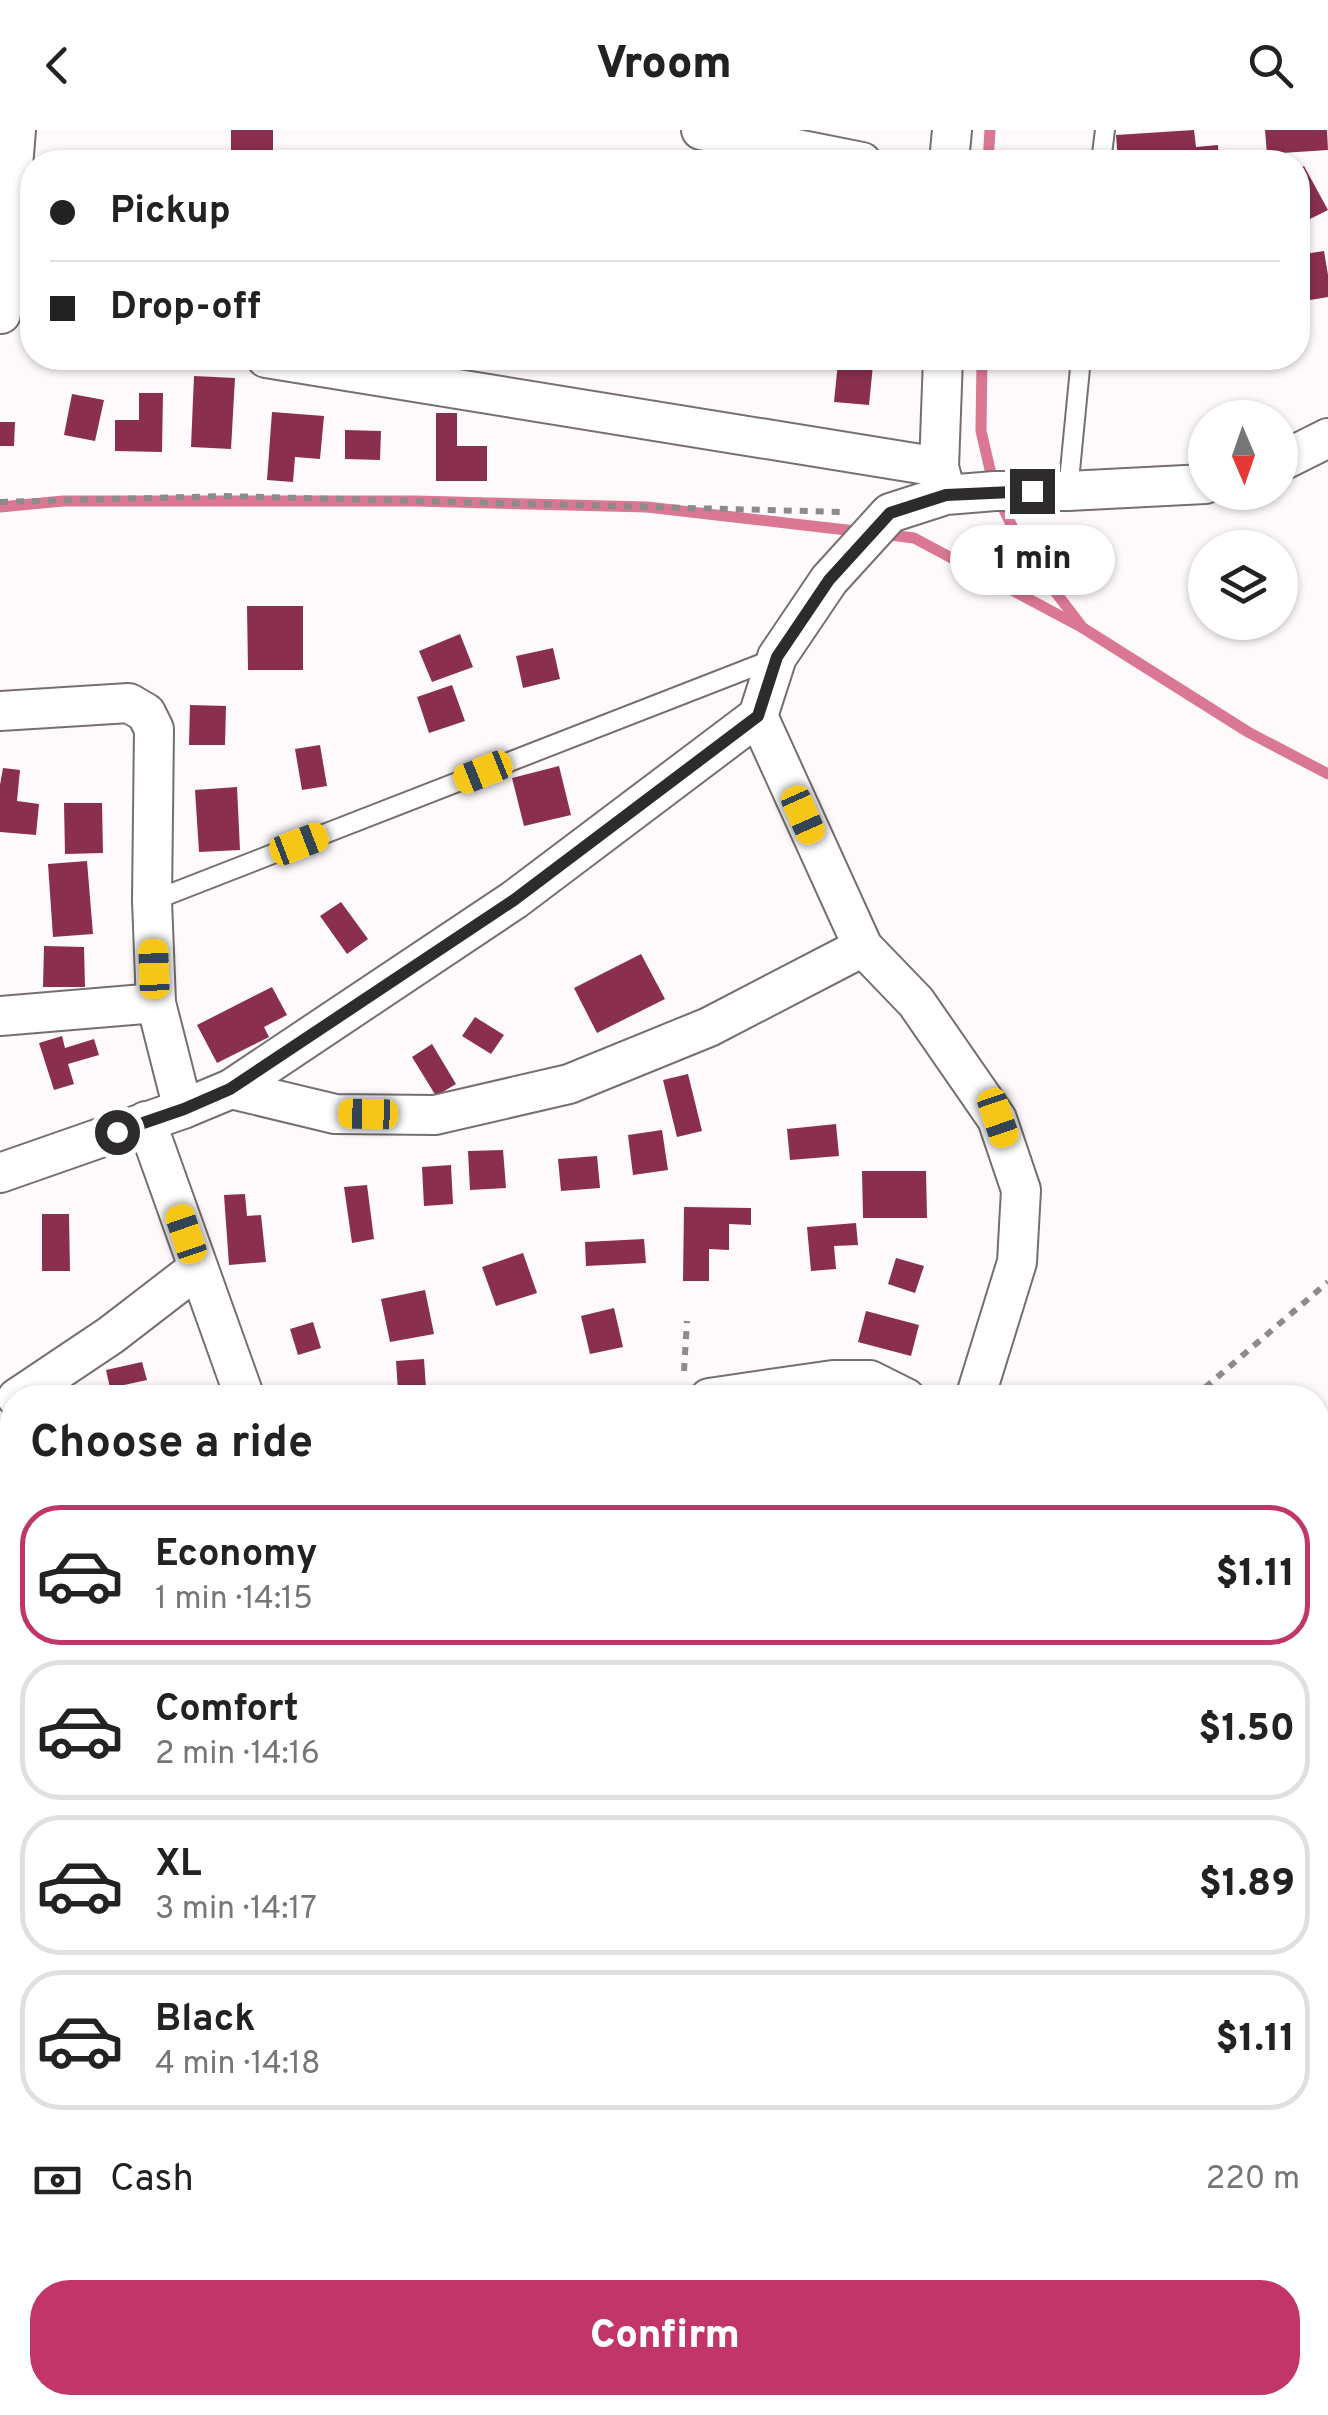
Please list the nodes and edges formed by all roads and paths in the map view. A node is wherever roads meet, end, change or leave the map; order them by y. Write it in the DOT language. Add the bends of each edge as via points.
graph roads {
  1 [pos="16,130"];
  2 [pos="701,130"];
  3 [pos="802,150"];
  4 [pos="11,316"];
  5 [pos="332,370"];
  6 [pos="942,370"];
  7 [pos="1080,370"];
  8 [pos="1328,438"];
  9 [pos="1298,453"];
  10 [pos="943,481"];
  11 [pos="1188,485"];
  12 [pos="1068,491"];
  13 [pos="0,502"];
  14 [pos="890,513"];
  15 [pos="777,657"];
  16 [pos="0,711"];
  17 [pos="758,716"];
  18 [pos="152,901"];
  19 [pos="863,947"];
  20 [pos="156,1003"];
  21 [pos="0,1016"];
  22 [pos="230,1089"];
  23 [pos="184,1109"];
  24 [pos="146,1121"];
  25 [pos="0,1173"];
  26 [pos="198,1268"];
  27 [pos="1328,1282"];
  28 [pos="687,1320"];
  29 [pos="36,1385"];
  30 [pos="240,1385"];
  31 [pos="695,1385"];
  32 [pos="764,1385"];
  33 [pos="880,1385"];
  34 [pos="979,1385"];
  35 [pos="1208,1385"];
  1 -- 4 [label="street"];
  2 -- 3 [label="street"];
  5 -- 10 [label="street"];
  6 -- 10 [label="street"];
  7 -- 12 [label="lane"];
  8 -- 9 [label="street"];
  10 -- 12 [label="street" via="995,491"];
  10 -- 14 [label="street"];
  11 -- 12 [label="street"];
  13 -- 14 [label="path" via="225,496"];
  14 -- 15 [label="street" via="829,580"];
  15 -- 17 [label="street"];
  15 -- 18 [label="lane"];
  16 -- 18 [label="street" via="129,702 146,713 154,728"];
  17 -- 19 [label="street"];
  17 -- 22 [label="street" via="514,900"];
  18 -- 20 [label="street"];
  19 -- 22 [label="street" via="709,1027 569,1084 435,1115 335,1114"];
  19 -- 34 [label="street" via="916,1002 998,1118 1021,1190 1017,1262"];
  20 -- 21 [label="street"];
  20 -- 23 [label="street"];
  22 -- 23 [label="street"];
  23 -- 24 [label="street"];
  24 -- 25 [label="street"];
  24 -- 26 [label="street"];
  26 -- 29 [label="street"];
  26 -- 30 [label="street"];
  27 -- 35 [label="path"];
  28 -- 31 [label="path"];
  32 -- 33 [label="street"];
}
